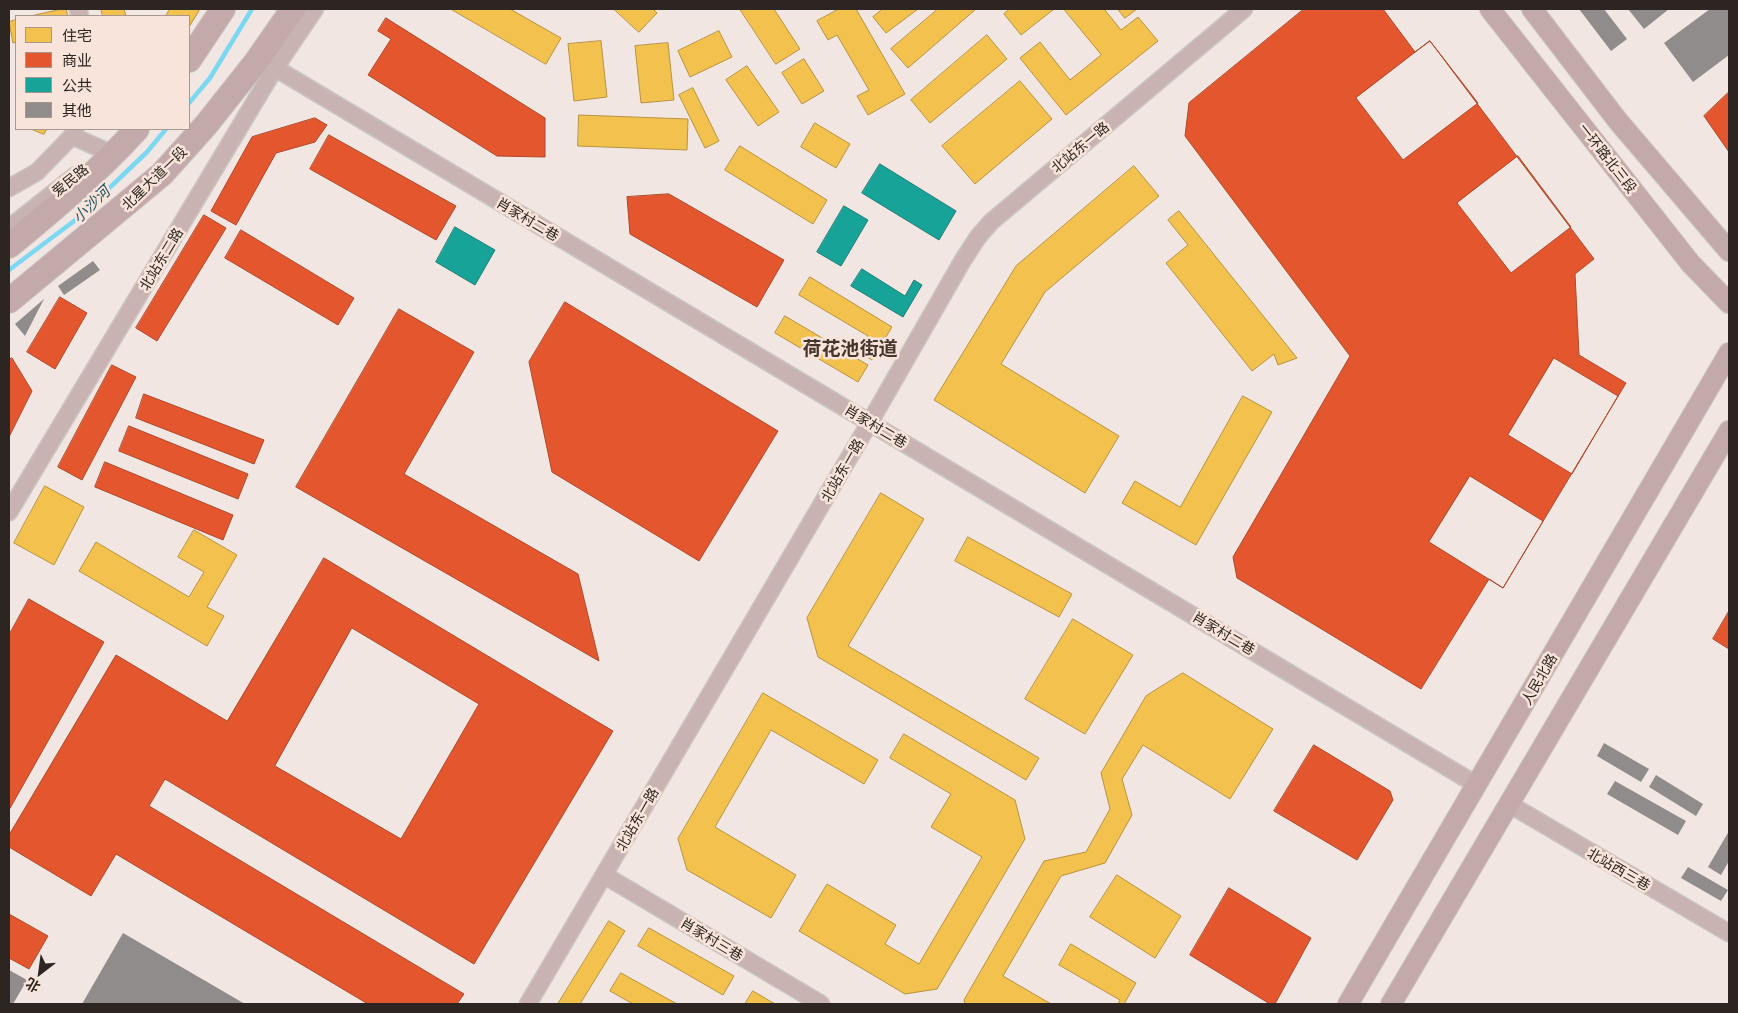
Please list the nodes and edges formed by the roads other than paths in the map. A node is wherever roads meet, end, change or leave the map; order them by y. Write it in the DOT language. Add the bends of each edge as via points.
graph roads {
  1 [pos="211,9"];
  2 [pos="223,9"];
  3 [pos="294,9"];
  4 [pos="315,9"];
  5 [pos="1244,9"];
  6 [pos="1490,9"];
  7 [pos="1532,9"];
  8 [pos="190,43"];
  9 [pos="190,58"];
  10 [pos="275,68"];
  11 [pos="127,130"];
  12 [pos="136,130"];
  13 [pos="74,132"];
  14 [pos="106,150"];
  15 [pos="9,188"];
  16 [pos="9,228"];
  17 [pos="9,246"];
  18 [pos="1729,251"];
  19 [pos="9,301"];
  20 [pos="1729,303"];
  21 [pos="1729,353"];
  22 [pos="870,422"];
  23 [pos="1729,431"];
  24 [pos="9,511"];
  25 [pos="1477,784"];
  26 [pos="1510,804"];
  27 [pos="604,875"];
  28 [pos="1729,934"];
  29 [pos="528,1004"];
  30 [pos="821,1004"];
  31 [pos="1348,1004"];
  32 [pos="1391,1004"];
  1 -- 8 [label="street"];
  2 -- 9 [label="highway"];
  3 -- 19 [label="highway, 北星大道一段" via="206,126 162,174"];
  4 -- 10 [label="street, 北站东二路"];
  5 -- 22 [label="street, 北站东一路" via="991,222 963,260"];
  6 -- 20 [label="main road, 一环路北三段" via="1691,264"];
  7 -- 18 [label="main road" via="1618,121"];
  10 -- 22 [label="street, 肖家村二巷"];
  10 -- 24 [label="street, 北站东二路"];
  11 -- 14 [label="street, 爱民路"];
  12 -- 17 [label="highway" via="98,169"];
  13 -- 14 [label="street"];
  13 -- 15 [label="street" via="37,172"];
  14 -- 16 [label="street, 爱民路"];
  21 -- 25 [label="main road, 人民北路"];
  22 -- 25 [label="street, 肖家村二巷"];
  22 -- 27 [label="street, 北站东一路"];
  23 -- 26 [label="main road"];
  25 -- 31 [label="main road, 人民北路"];
  26 -- 28 [label="street, 北站西三巷"];
  26 -- 32 [label="main road"];
  27 -- 29 [label="street, 北站东一路"];
  27 -- 30 [label="street, 肖家村三巷"];
}
